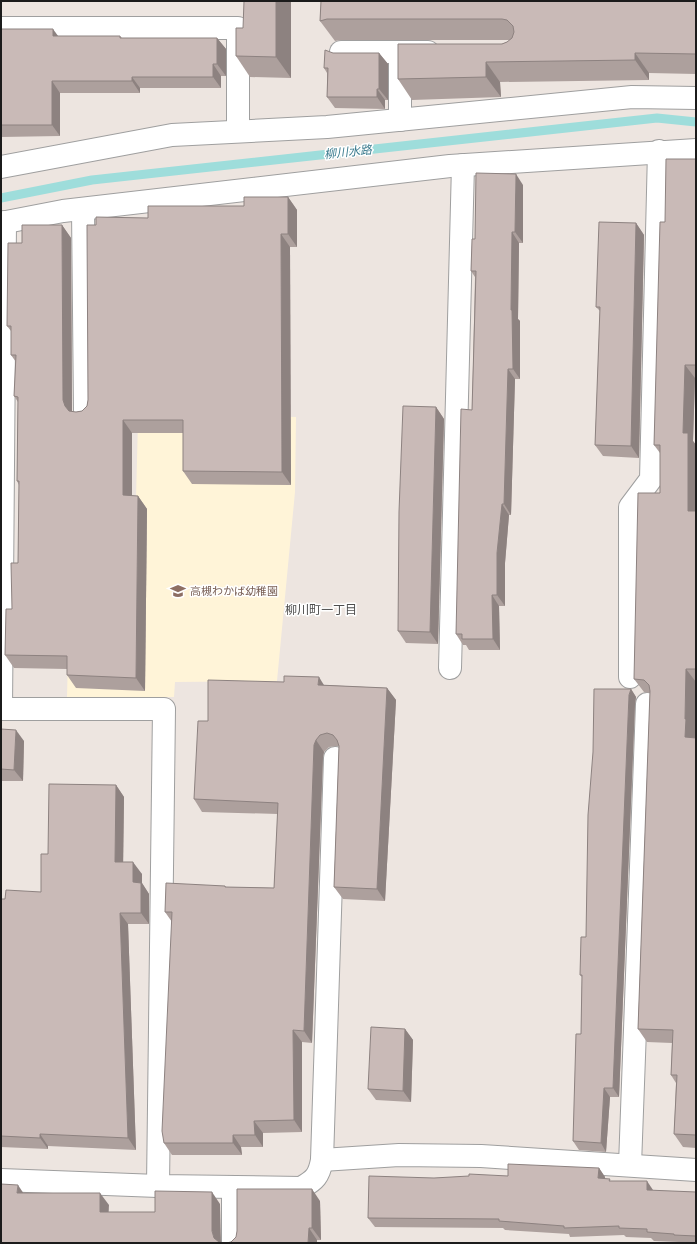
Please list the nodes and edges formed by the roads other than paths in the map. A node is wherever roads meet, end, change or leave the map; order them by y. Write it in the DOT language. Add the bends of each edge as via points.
graph roads {
  1 [pos="1,28"];
  2 [pos="341,52"];
  3 [pos="400,52"];
  4 [pos="446,52"];
  5 [pos="696,98"];
  6 [pos="400,120"];
  7 [pos="238,130"];
  8 [pos="696,150"];
  9 [pos="659,151"];
  10 [pos="463,165"];
  11 [pos="1,167"];
  12 [pos="83,209"];
  13 [pos="3,222"];
  14 [pos="85,413"];
  15 [pos="450,668"];
  16 [pos="630,676"];
  17 [pos="647,704"];
  18 [pos="1,709"];
  19 [pos="335,758"];
  20 [pos="322,1160"];
  21 [pos="630,1165"];
  22 [pos="696,1170"];
  23 [pos="1,1180"];
  24 [pos="158,1186"];
  25 [pos="233,1187"];
  26 [pos="233,1243"];
  1 -- 7 [label="street" via="238,28"];
  2 -- 3 [label="street"];
  3 -- 4 [label="street"];
  3 -- 6 [label="street"];
  5 -- 6 [label="street" via="632,97"];
  6 -- 7 [label="street" via="327,127"];
  7 -- 11 [label="street" via="172,135"];
  8 -- 9 [label="street"];
  9 -- 10 [label="street"];
  9 -- 16 [label="street" via="651,479 630,507"];
  10 -- 12 [label="street"];
  10 -- 15 [label="street"];
  12 -- 13 [label="street"];
  12 -- 14 [label="street"];
  13 -- 18 [label="street"];
  17 -- 21 [label="street"];
  18 -- 24 [label="street" via="164,709"];
  19 -- 20 [label="street"];
  20 -- 21 [label="street" via="399,1155 481,1156"];
  20 -- 25 [label="street" via="319,1173 311,1182 300,1188"];
  21 -- 22 [label="street"];
  23 -- 24 [label="street"];
  24 -- 25 [label="street"];
  25 -- 26 [label="street"];
}
